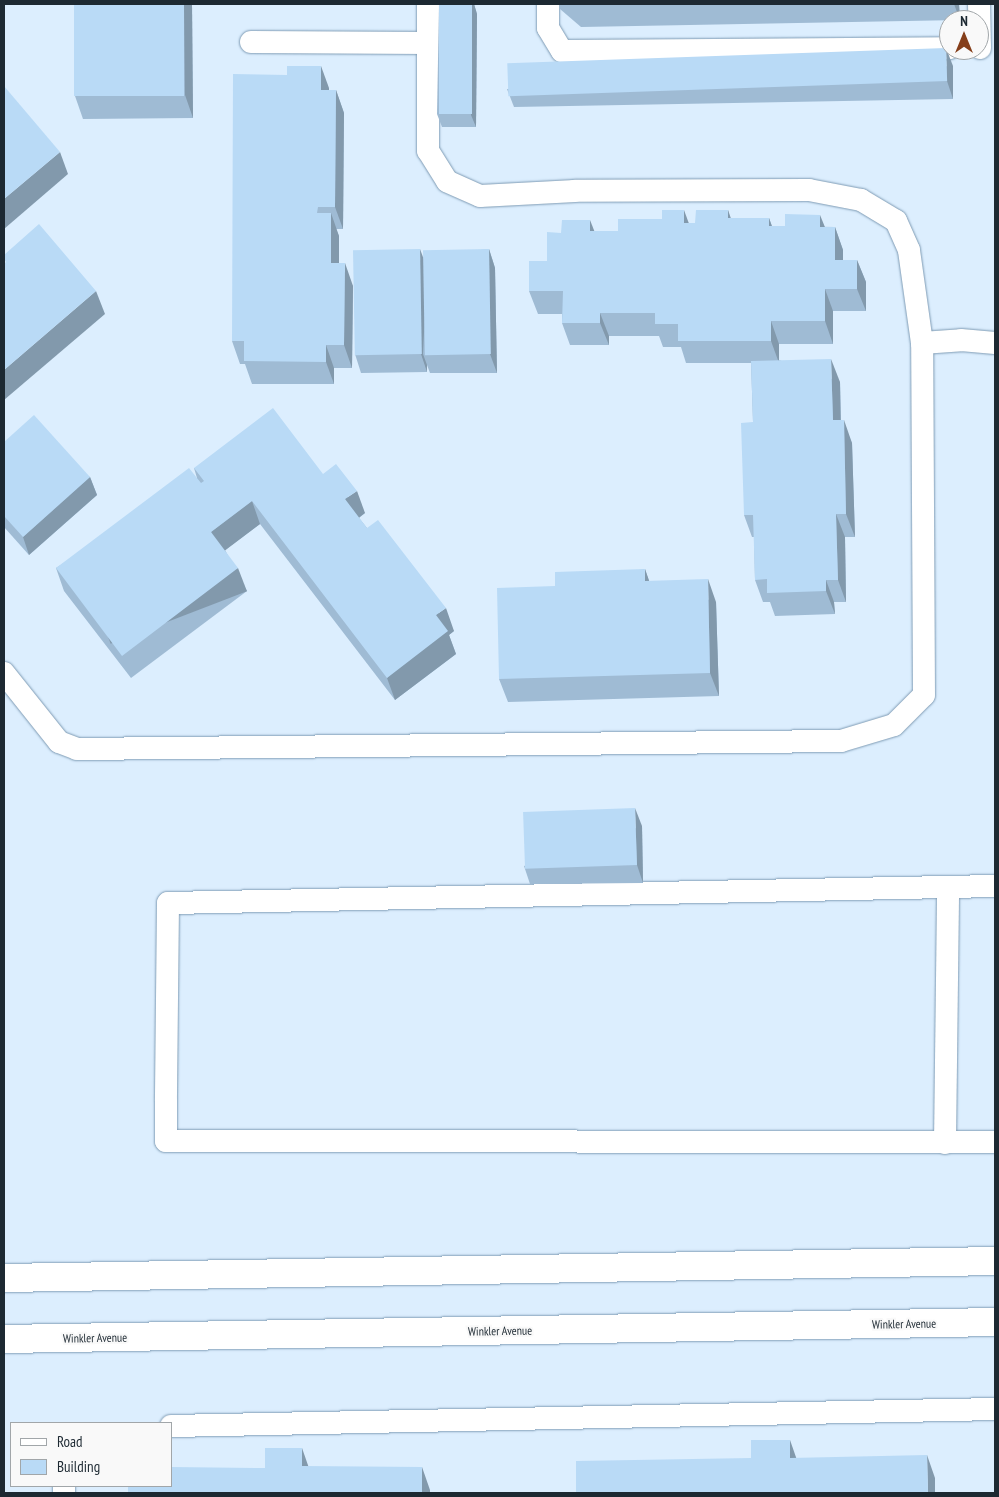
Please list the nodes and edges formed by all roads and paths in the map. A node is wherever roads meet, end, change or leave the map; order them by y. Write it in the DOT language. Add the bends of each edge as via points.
graph roads {
  1 [pos="428,4"];
  2 [pos="548,4"];
  3 [pos="251,42"];
  4 [pos="428,43"];
  5 [pos="939,48"];
  6 [pos="995,343"];
  7 [pos="922,344"];
  8 [pos="4,673"];
  9 [pos="995,886"];
  10 [pos="948,887"];
  11 [pos="995,1142"];
  12 [pos="945,1143"];
  13 [pos="995,1261"];
  14 [pos="4,1278"];
  15 [pos="995,1322"];
  16 [pos="4,1339"];
  17 [pos="995,1409"];
  18 [pos="172,1426"];
  1 -- 4 [label="lane"];
  2 -- 5 [label="lane" via="548,28 562,51"];
  3 -- 4 [label="lane"];
  4 -- 7 [label="lane" via="428,151 447,181 480,196 575,191 809,190 861,200 896,221 909,250"];
  6 -- 7 [label="lane" via="961,340"];
  7 -- 8 [label="lane" via="924,695 894,724 841,741 77,749 59,742"];
  9 -- 10 [label="lane"];
  10 -- 12 [label="lane"];
  10 -- 12 [label="lane" via="168,903 167,926 166,1141"];
  11 -- 12 [label="lane"];
  13 -- 14 [label="street"];
  15 -- 16 [label="street, Winkler Avenue"];
  17 -- 18 [label="lane"];
}
